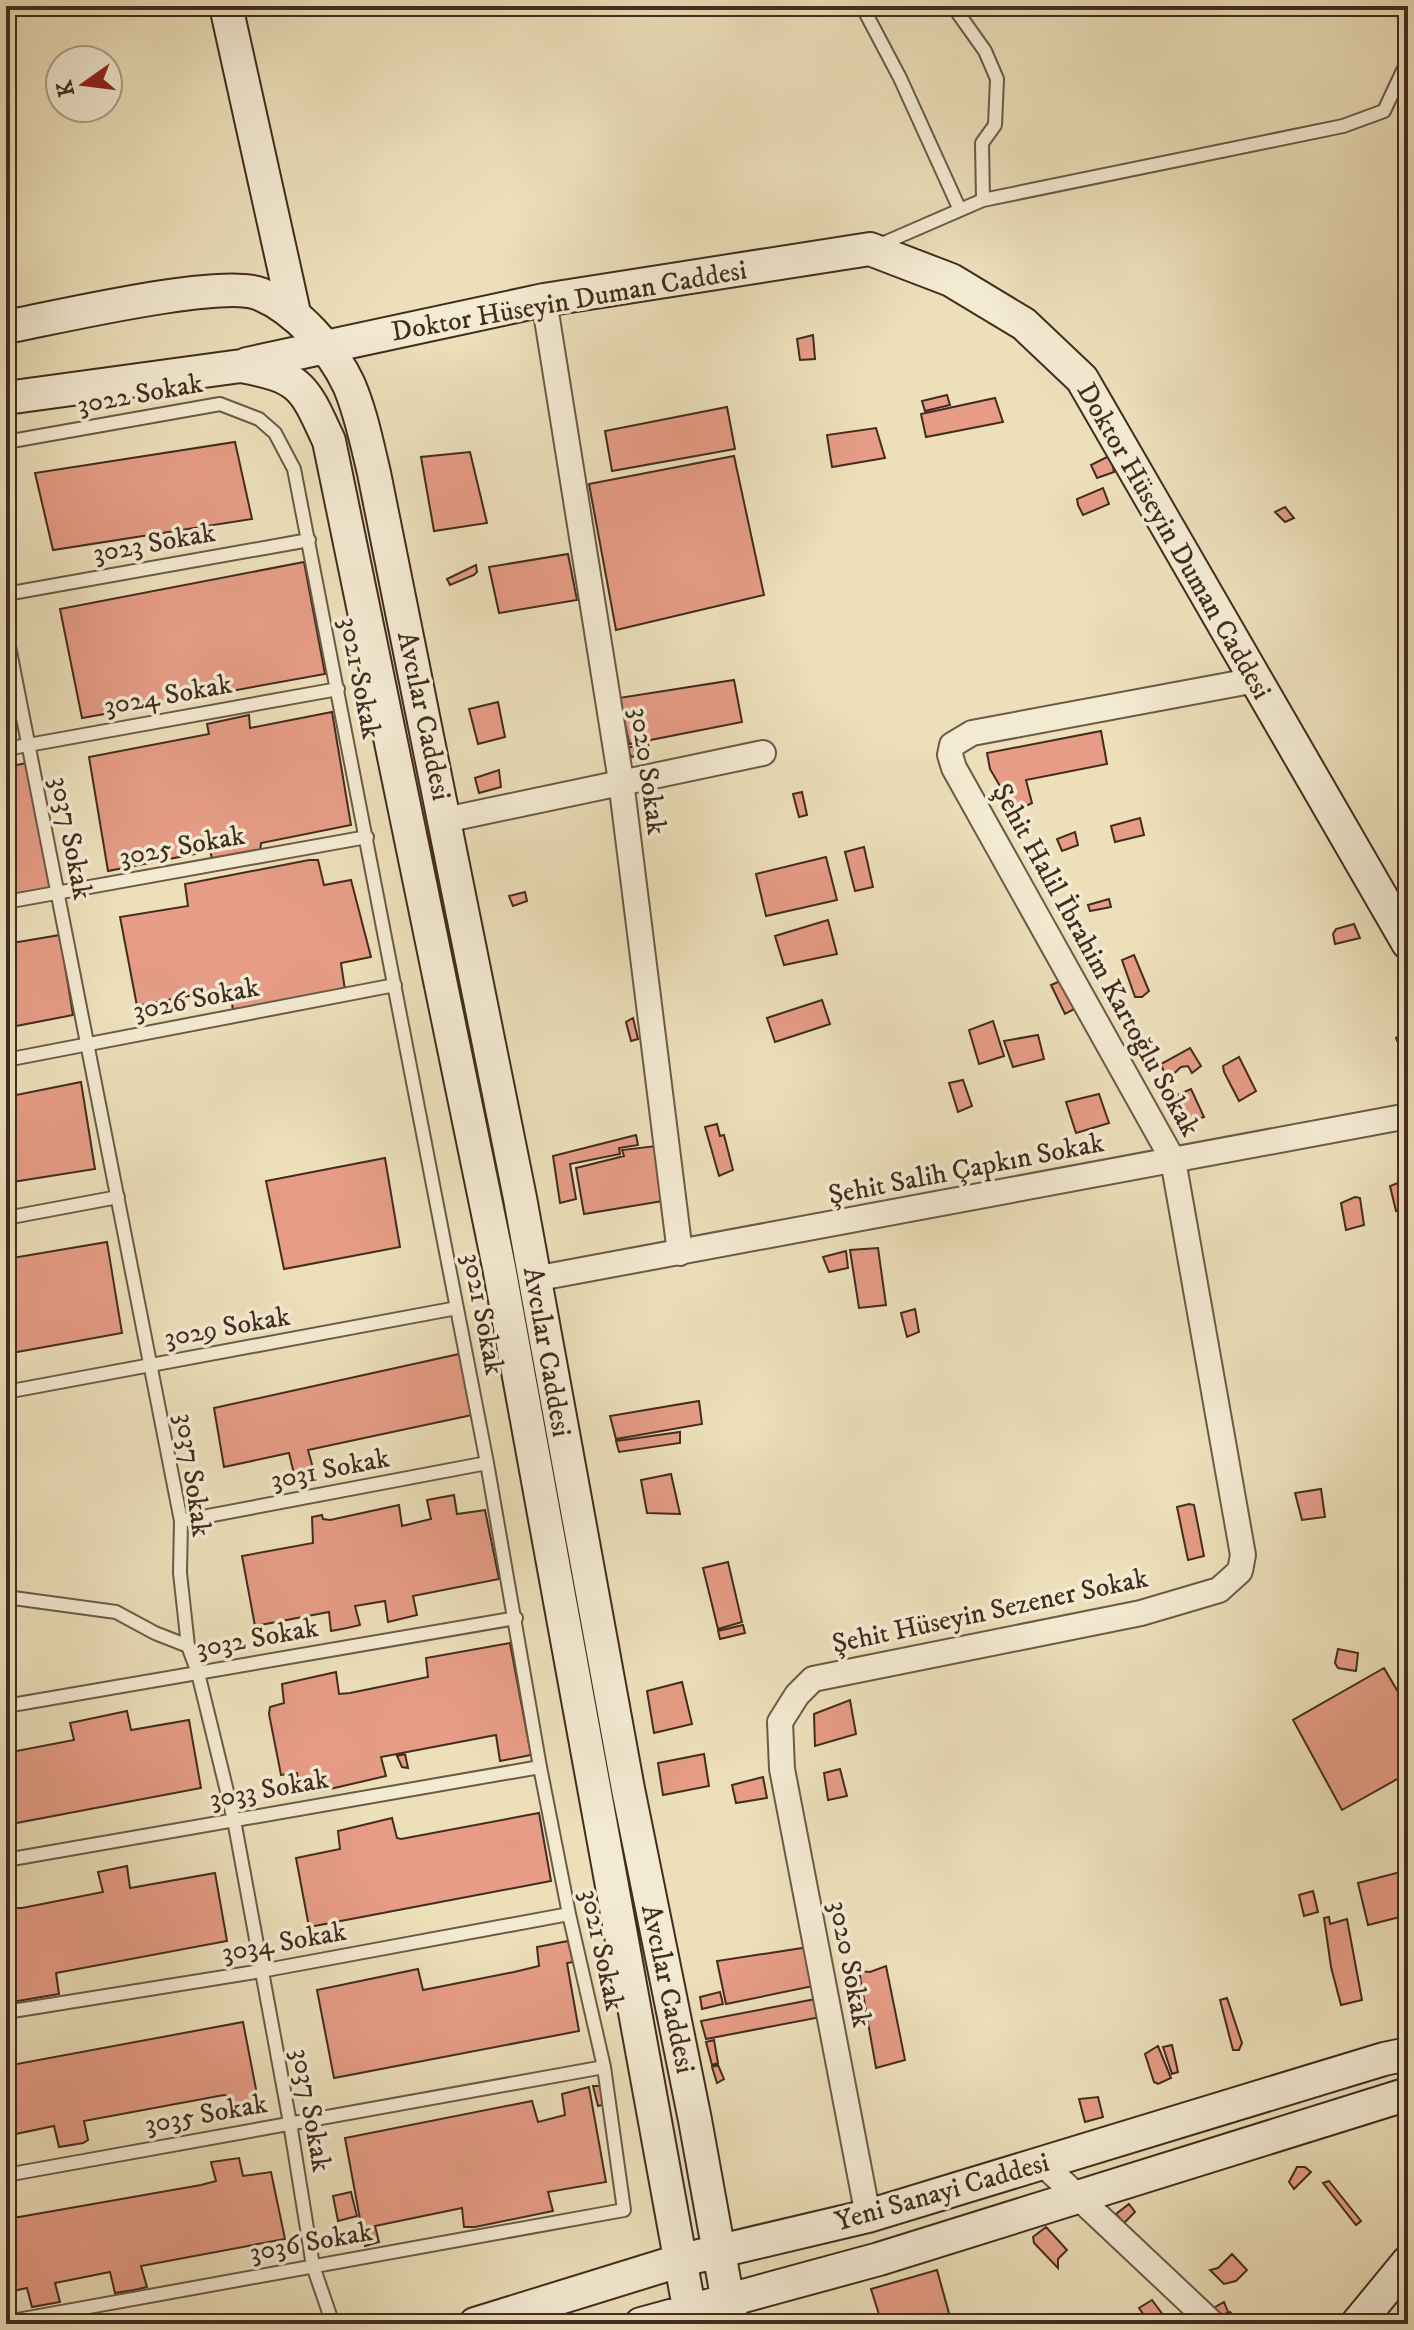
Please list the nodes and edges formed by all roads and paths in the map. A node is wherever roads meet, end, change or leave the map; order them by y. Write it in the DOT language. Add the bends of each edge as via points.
graph roads {
  1 [pos="226,6"];
  2 [pos="862,6"];
  3 [pos="953,6"];
  4 [pos="1408,60"];
  5 [pos="983,200"];
  6 [pos="960,210"];
  7 [pos="870,249"];
  8 [pos="544,300"];
  9 [pos="294,313"];
  10 [pos="6,327"];
  11 [pos="324,348"];
  12 [pos="241,366"];
  13 [pos="6,398"];
  14 [pos="310,400"];
  15 [pos="275,433"];
  16 [pos="6,442"];
  17 [pos="309,540"];
  18 [pos="6,594"];
  19 [pos="6,631"];
  20 [pos="1256,680"];
  21 [pos="338,689"];
  22 [pos="28,745"];
  23 [pos="6,749"];
  24 [pos="763,753"];
  25 [pos="621,781"];
  26 [pos="445,820"];
  27 [pos="367,837"];
  28 [pos="58,893"];
  29 [pos="6,902"];
  30 [pos="1408,943"];
  31 [pos="395,985"];
  32 [pos="87,1044"];
  33 [pos="6,1060"];
  34 [pos="1408,1116"];
  35 [pos="1173,1160"];
  36 [pos="118,1197"];
  37 [pos="6,1218"];
  38 [pos="680,1253"];
  39 [pos="534,1279"];
  40 [pos="457,1308"];
  41 [pos="150,1365"];
  42 [pos="6,1392"];
  43 [pos="487,1463"];
  44 [pos="181,1521"];
  45 [pos="1231,1582"];
  46 [pos="6,1597"];
  47 [pos="516,1618"];
  48 [pos="188,1646"];
  49 [pos="198,1673"];
  50 [pos="6,1706"];
  51 [pos="780,1722"];
  52 [pos="540,1767"];
  53 [pos="234,1820"];
  54 [pos="6,1860"];
  55 [pos="569,1914"];
  56 [pos="261,1971"];
  57 [pos="6,2012"];
  58 [pos="1408,2054"];
  59 [pos="604,2067"];
  60 [pos="1408,2094"];
  61 [pos="290,2123"];
  62 [pos="1042,2163"];
  63 [pos="6,2175"];
  64 [pos="1077,2197"];
  65 [pos="624,2210"];
  66 [pos="868,2216"];
  67 [pos="720,2251"];
  68 [pos="682,2260"];
  69 [pos="1408,2262"];
  70 [pos="313,2266"];
  71 [pos="730,2311"];
  72 [pos="691,2316"];
  73 [pos="6,2322"];
  74 [pos="333,2324"];
  75 [pos="475,2324"];
  76 [pos="641,2324"];
  77 [pos="1213,2324"];
  78 [pos="1357,2324"];
  1 -- 9 [label="main road"];
  2 -- 6 [label="lane"];
  3 -- 5 [label="lane" via="985,51 997,79 995,125 982,143"];
  4 -- 5 [label="lane" via="1384,111 1343,126"];
  5 -- 6 [label="lane"];
  6 -- 7 [label="lane"];
  7 -- 8 [label="main road, Doktor Hüseyin Duman Caddesi"];
  7 -- 20 [label="main road, Doktor Hüseyin Duman Caddesi" via="951,280 1024,324 1082,379"];
  8 -- 11 [label="main road, Doktor Hüseyin Duman Caddesi"];
  8 -- 25 [label="street, 3020 Sokak"];
  9 -- 10 [label="main road" via="258,293 224,290"];
  9 -- 11 [label="main road"];
  11 -- 12 [label="main road, Doktor Hüseyin Duman Caddesi"];
  11 -- 26 [label="main road, Avcılar Caddesi" via="348,383 363,426"];
  12 -- 13 [label="main road, Doktor Hüseyin Duman Caddesi"];
  12 -- 14 [label="main road, Doktor Hüseyin Duman Caddesi" via="291,380"];
  14 -- 68 [label="main road, Avcılar Caddesi" via="329,441 339,482 493,1237"];
  15 -- 16 [label="lane, 3022 Sokak" via="259,419 220,404"];
  15 -- 17 [label="lane, 3021 Sokak" via="294,469"];
  17 -- 18 [label="lane, 3023 Sokak"];
  17 -- 21 [label="lane, 3021 Sokak"];
  19 -- 22 [label="lane, 3037 Sokak"];
  20 -- 30 [label="main road, Doktor Hüseyin Duman Caddesi"];
  20 -- 35 [label="street, Şehit Halil İbrahim Kartoğlu Sokak" via="972,733 952,745 950,755"];
  21 -- 22 [label="lane, 3024 Sokak"];
  21 -- 27 [label="lane, 3021 Sokak"];
  22 -- 23 [label="lane, 3024 Sokak"];
  22 -- 28 [label="lane, 3037 Sokak"];
  24 -- 25 [label="street"];
  25 -- 26 [label="street"];
  25 -- 38 [label="street, 3020 Sokak"];
  26 -- 39 [label="main road, Avcılar Caddesi"];
  27 -- 28 [label="lane, 3025 Sokak"];
  27 -- 31 [label="lane, 3021 Sokak"];
  28 -- 29 [label="lane, 3025 Sokak"];
  28 -- 32 [label="lane, 3037 Sokak"];
  31 -- 32 [label="lane, 3026 Sokak"];
  31 -- 40 [label="lane, 3021 Sokak"];
  32 -- 33 [label="lane, 3026 Sokak"];
  32 -- 36 [label="lane, 3037 Sokak"];
  34 -- 35 [label="street, Şehit Salih Çapkın Sokak"];
  35 -- 38 [label="street, Şehit Salih Çapkın Sokak"];
  35 -- 45 [label="street, Şehit Halil İbrahim Kartoğlu Sokak" via="1243,1555"];
  36 -- 37 [label="lane"];
  36 -- 41 [label="lane, 3037 Sokak"];
  38 -- 39 [label="street, Şehit Salih Çapkın Sokak"];
  39 -- 67 [label="main road, Avcılar Caddesi"];
  40 -- 41 [label="lane, 3029 Sokak"];
  40 -- 43 [label="lane, 3021 Sokak"];
  41 -- 42 [label="lane, 3029 Sokak"];
  41 -- 44 [label="lane, 3037 Sokak"];
  43 -- 44 [label="lane, 3031 Sokak"];
  43 -- 47 [label="lane, 3021 Sokak"];
  44 -- 48 [label="lane, 3037 Sokak"];
  45 -- 51 [label="street, Şehit Hüseyin Sezener Sokak" via="1141,1613 813,1679"];
  46 -- 48 [label="lane" via="116,1612"];
  47 -- 49 [label="lane, 3032 Sokak"];
  47 -- 52 [label="lane, 3021 Sokak"];
  48 -- 49 [label="lane, 3037 Sokak"];
  49 -- 50 [label="lane, 3032 Sokak"];
  49 -- 53 [label="lane, 3037 Sokak"];
  51 -- 66 [label="street, 3020 Sokak" via="782,1769"];
  52 -- 53 [label="lane, 3033 Sokak"];
  52 -- 55 [label="lane, 3021 Sokak"];
  53 -- 54 [label="lane, 3033 Sokak"];
  53 -- 56 [label="lane, 3037 Sokak"];
  55 -- 56 [label="lane, 3034 Sokak"];
  55 -- 59 [label="lane, 3021 Sokak"];
  56 -- 57 [label="lane, 3034 Sokak"];
  56 -- 61 [label="lane, 3037 Sokak"];
  58 -- 62 [label="main road, Yeni Sanayi Caddesi"];
  59 -- 61 [label="lane, 3035 Sokak"];
  59 -- 65 [label="lane, 3021 Sokak"];
  60 -- 64 [label="main road, Yeni Sanayi Caddesi"];
  61 -- 63 [label="lane, 3035 Sokak"];
  61 -- 70 [label="lane, 3037 Sokak"];
  62 -- 64 [label="street"];
  62 -- 66 [label="main road, Yeni Sanayi Caddesi"];
  64 -- 71 [label="main road, Yeni Sanayi Caddesi"];
  64 -- 77 [label="street"];
  65 -- 70 [label="lane, 3036 Sokak"];
  66 -- 67 [label="main road, Yeni Sanayi Caddesi"];
  67 -- 68 [label="main road, Yeni Sanayi Caddesi"];
  67 -- 71 [label="main road, Avcılar Caddesi"];
  68 -- 72 [label="main road, Avcılar Caddesi"];
  68 -- 75 [label="main road, Yeni Sanayi Caddesi"];
  69 -- 78 [label="main road"];
  70 -- 73 [label="lane, 3036 Sokak"];
  70 -- 74 [label="lane, 3037 Sokak"];
  71 -- 72 [label="main road, Yeni Sanayi Caddesi"];
  72 -- 76 [label="main road, Yeni Sanayi Caddesi"];
}
